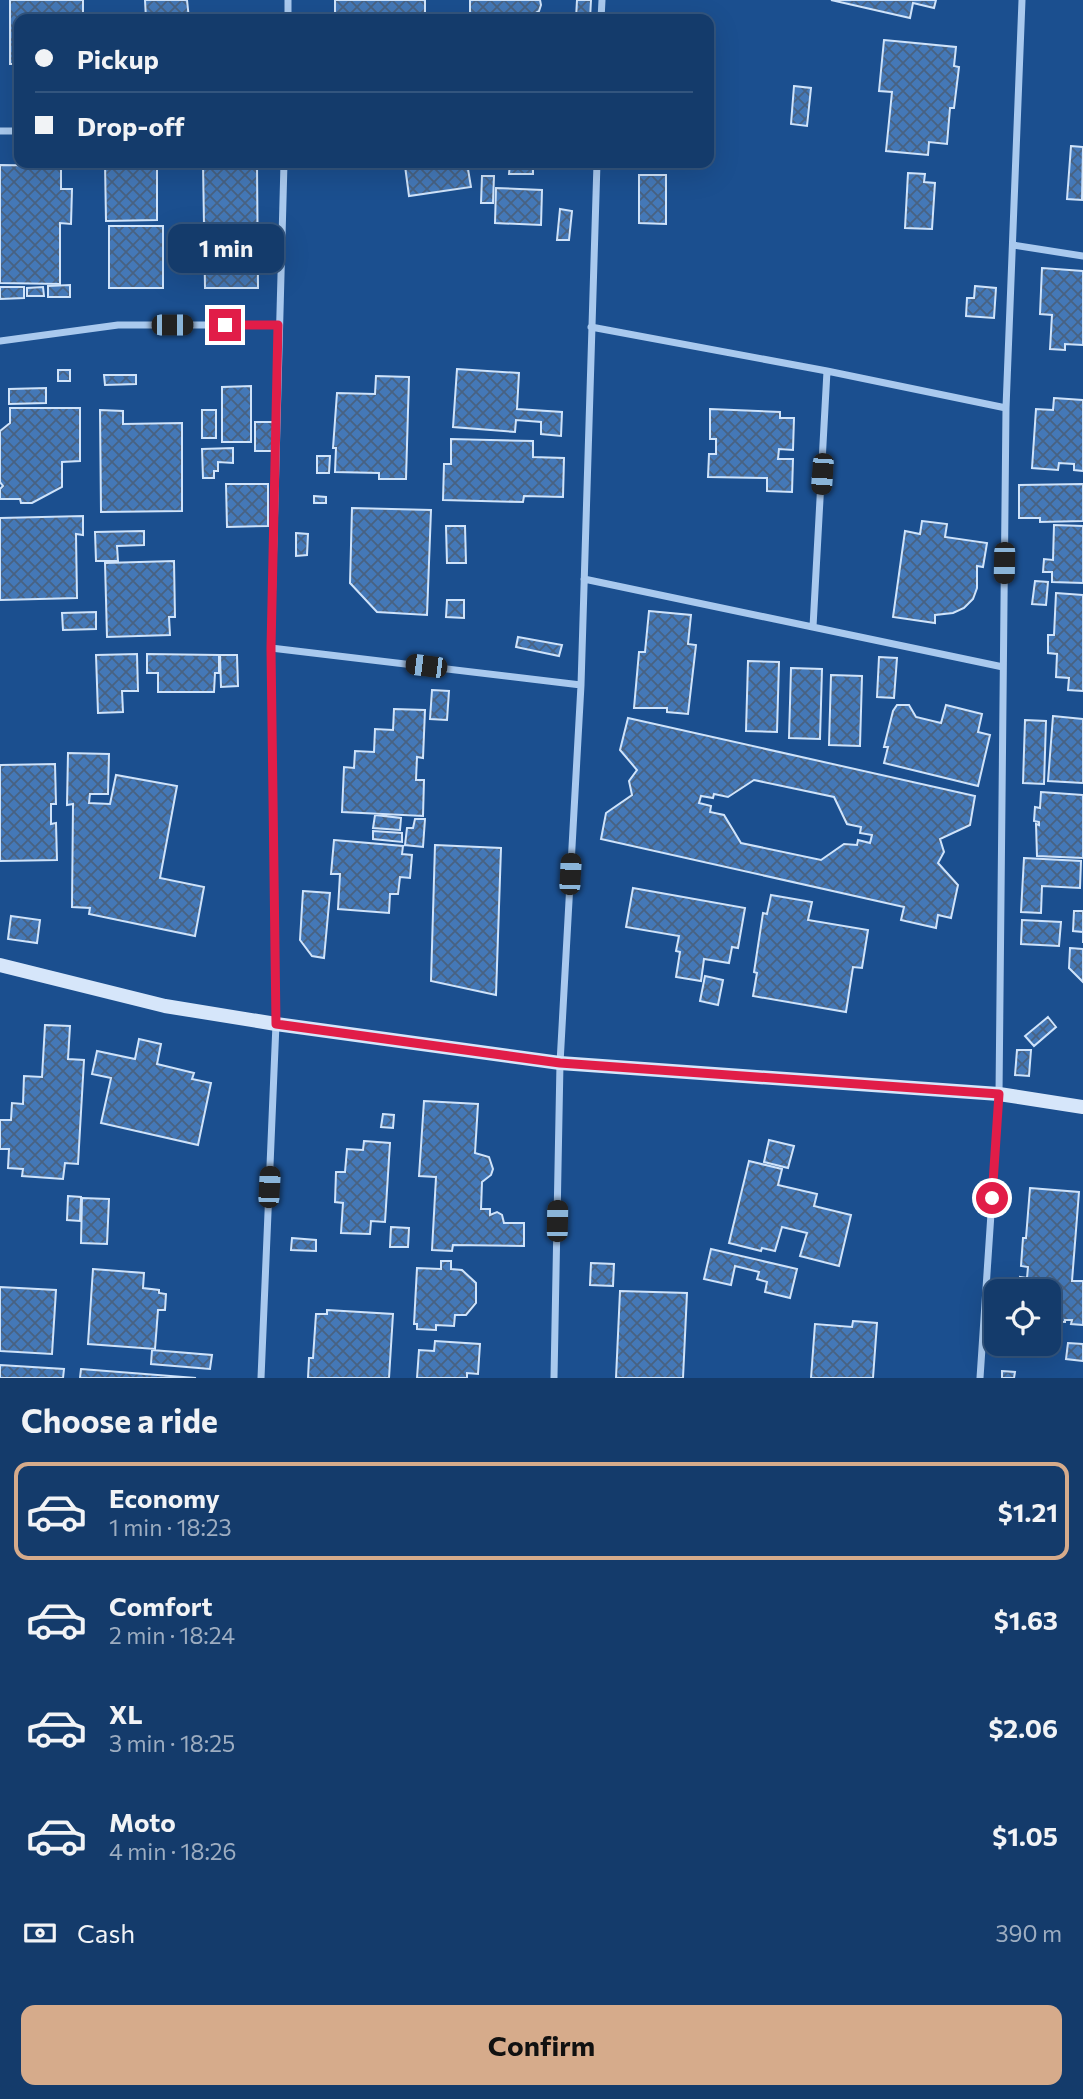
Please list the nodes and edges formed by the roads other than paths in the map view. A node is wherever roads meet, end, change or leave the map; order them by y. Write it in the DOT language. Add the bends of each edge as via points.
graph roads {
  1 [pos="1022,0"];
  2 [pos="284,168"];
  3 [pos="597,168"];
  4 [pos="1013,246"];
  5 [pos="1083,256"];
  6 [pos="278,325"];
  7 [pos="592,327"];
  8 [pos="0,341"];
  9 [pos="827,371"];
  10 [pos="1006,408"];
  11 [pos="584,579"];
  12 [pos="813,627"];
  13 [pos="271,648"];
  14 [pos="1003,667"];
  15 [pos="580,685"];
  16 [pos="0,965"];
  17 [pos="276,1024"];
  18 [pos="560,1063"];
  19 [pos="999,1094"];
  20 [pos="1083,1107"];
  21 [pos="261,1378"];
  22 [pos="554,1378"];
  23 [pos="980,1378"];
  1 -- 4 [label="street"];
  2 -- 6 [label="street"];
  3 -- 7 [label="street"];
  4 -- 5 [label="street"];
  4 -- 10 [label="street"];
  6 -- 8 [label="street" via="118,325"];
  6 -- 13 [label="street"];
  7 -- 9 [label="street"];
  7 -- 11 [label="street"];
  9 -- 10 [label="street"];
  9 -- 12 [label="street"];
  10 -- 14 [label="street"];
  11 -- 12 [label="street"];
  11 -- 15 [label="street"];
  12 -- 14 [label="street"];
  13 -- 15 [label="street"];
  13 -- 17 [label="street"];
  14 -- 19 [label="street"];
  15 -- 18 [label="street"];
  16 -- 17 [label="street" via="165,1006"];
  17 -- 18 [label="street"];
  17 -- 21 [label="street"];
  18 -- 19 [label="street"];
  18 -- 22 [label="street"];
  19 -- 20 [label="street"];
  19 -- 23 [label="street"];
}
